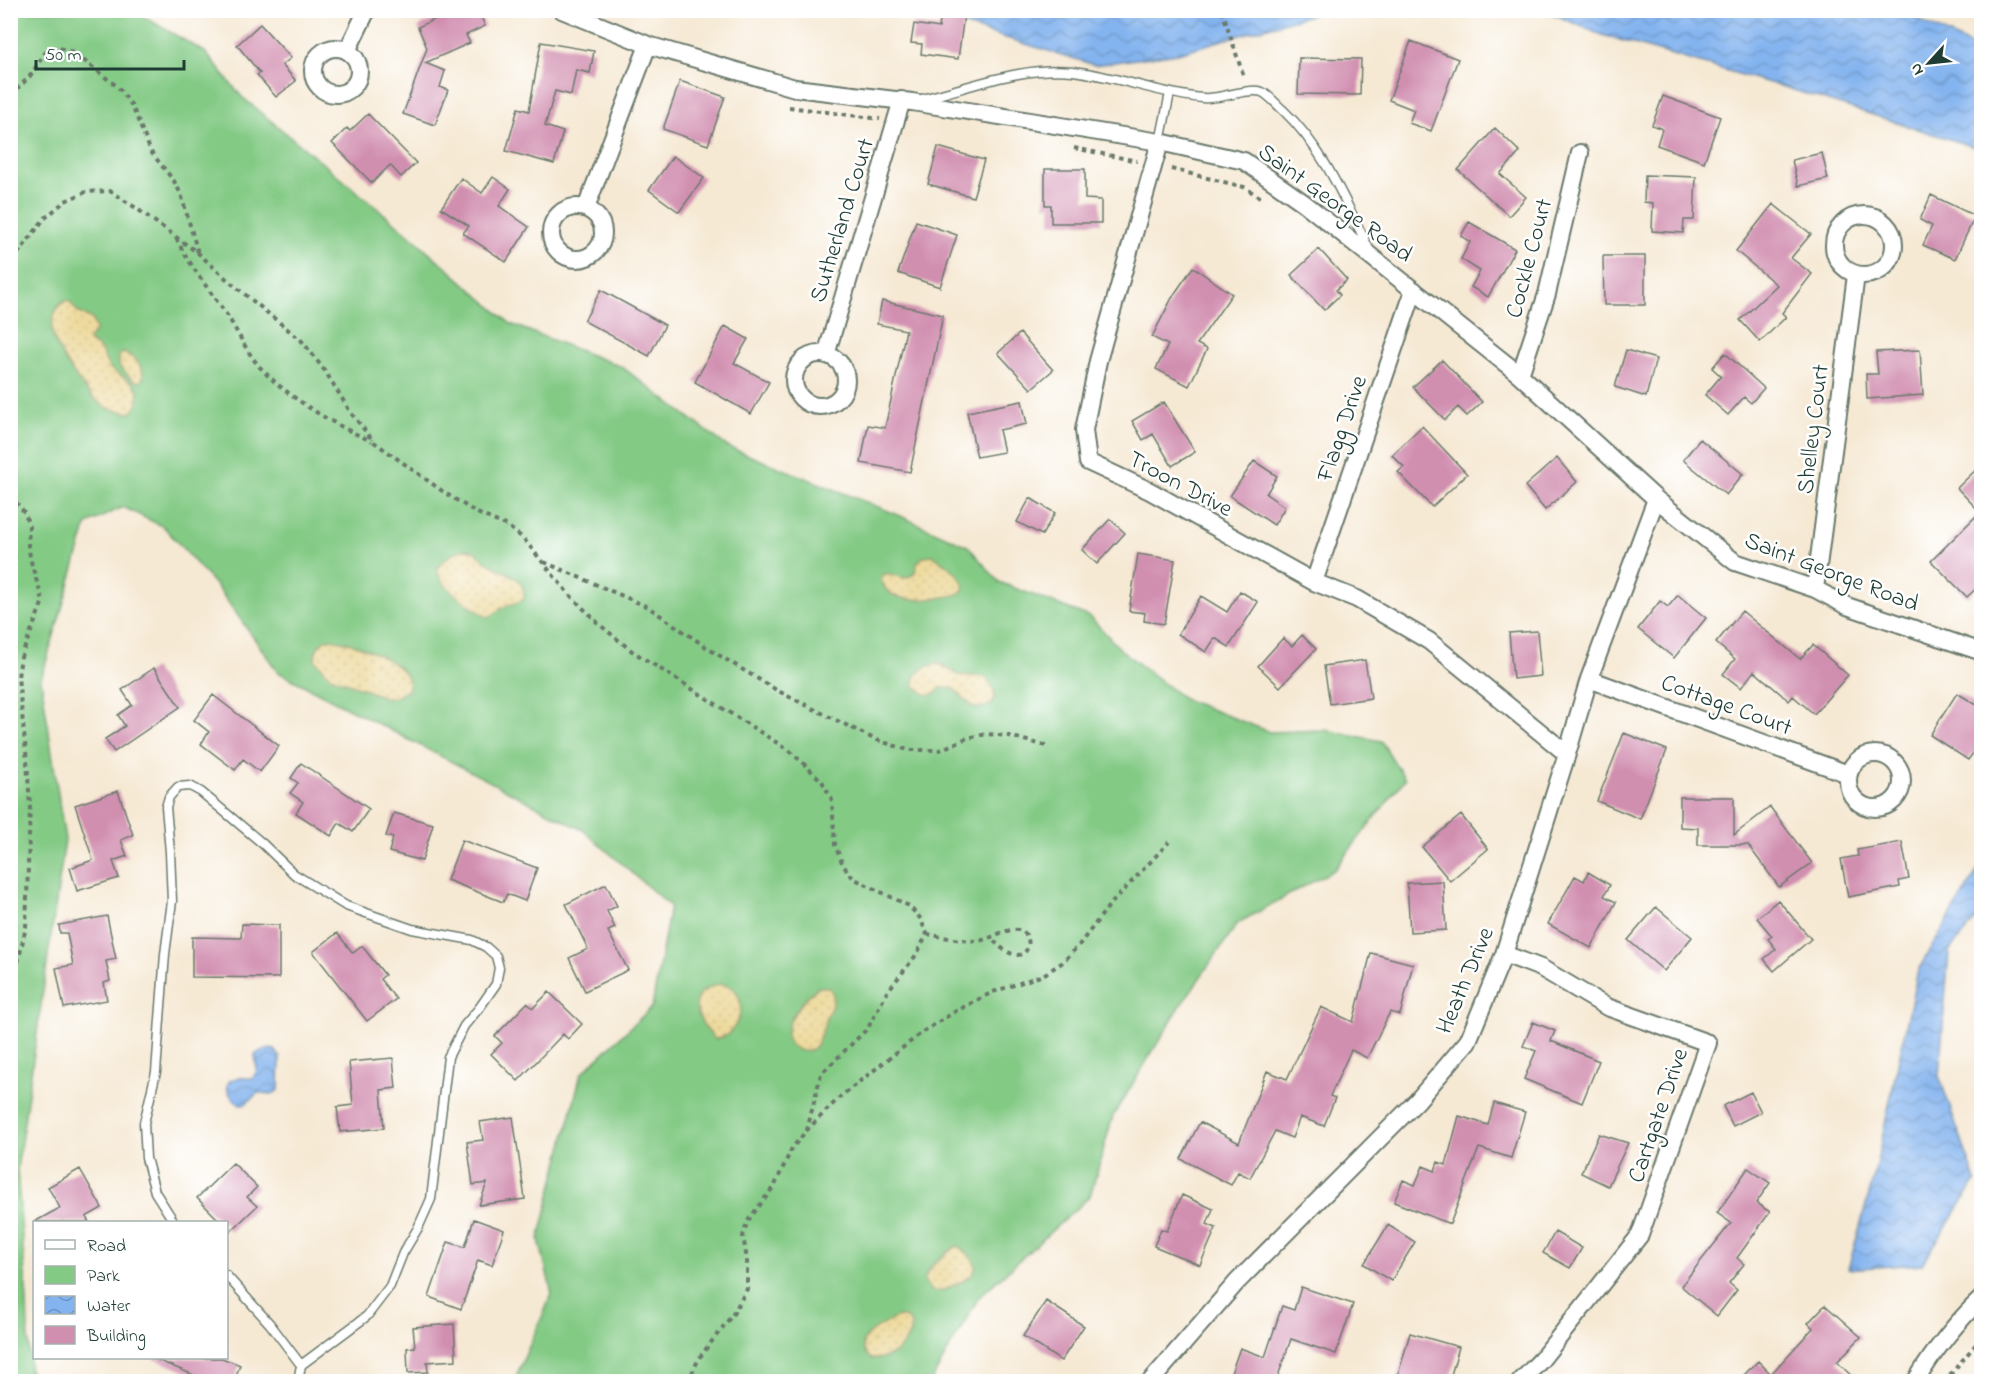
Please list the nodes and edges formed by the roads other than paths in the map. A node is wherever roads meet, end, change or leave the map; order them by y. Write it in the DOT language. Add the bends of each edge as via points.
graph roads {
  1 [pos="366,10"];
  2 [pos="562,10"];
  3 [pos="648,45"];
  4 [pos="347,51"];
  5 [pos="1170,93"];
  6 [pos="907,101"];
  7 [pos="1160,142"];
  8 [pos="1580,153"];
  9 [pos="586,208"];
  10 [pos="1373,257"];
  11 [pos="1856,275"];
  12 [pos="1414,290"];
  13 [pos="826,355"];
  14 [pos="1520,375"];
  15 [pos="1656,498"];
  16 [pos="1314,582"];
  17 [pos="1815,589"];
  18 [pos="1982,652"];
  19 [pos="1589,680"];
  20 [pos="1568,754"];
  21 [pos="1848,774"];
  22 [pos="1504,954"];
  23 [pos="173,1221"];
  24 [pos="228,1277"];
  25 [pos="1982,1298"];
  26 [pos="301,1365"];
  27 [pos="298,1382"];
  28 [pos="1150,1382"];
  29 [pos="1520,1382"];
  30 [pos="1915,1382"];
  1 -- 4 [label="street"];
  2 -- 3 [label="street, Saint George Road"];
  3 -- 6 [label="street, Saint George Road" via="795,88"];
  3 -- 9 [label="street"];
  5 -- 6 [label="lane" via="1074,72 1044,70"];
  5 -- 7 [label="lane, Troon Drive"];
  5 -- 10 [label="lane" via="1206,99 1262,92 1300,127 1323,157"];
  6 -- 7 [label="street, Saint George Road"];
  6 -- 13 [label="street, Sutherland Court" via="897,121"];
  7 -- 10 [label="street, Saint George Road" via="1244,161"];
  7 -- 16 [label="street, Troon Drive" via="1098,361 1084,430 1088,462 1150,491"];
  8 -- 14 [label="street, Cockle Court" via="1546,294"];
  10 -- 12 [label="street, Saint George Road"];
  11 -- 17 [label="street, Shelley Court"];
  12 -- 14 [label="street, Saint George Road"];
  12 -- 16 [label="street, Flagg Drive"];
  14 -- 15 [label="street, Saint George Road"];
  15 -- 17 [label="street, Saint George Road" via="1735,562"];
  15 -- 19 [label="street, Heath Drive"];
  16 -- 20 [label="street, Troon Drive" via="1356,599 1429,641"];
  17 -- 18 [label="street, Saint George Road" via="1847,606"];
  19 -- 20 [label="street, Heath Drive"];
  19 -- 21 [label="street, Cottage Court"];
  20 -- 22 [label="street, Heath Drive"];
  22 -- 28 [label="street, Heath Drive" via="1468,1041 1417,1101 1237,1282"];
  22 -- 29 [label="street, Cartgate Drive" via="1541,968 1607,1007 1708,1043 1640,1235"];
  23 -- 26 [label="lane" via="155,1192 146,1158 144,1123 156,1072 172,901 166,807 178,788 190,786 294,874 346,906 412,929 472,940 496,956 499,968 496,984 464,1026 448,1058 431,1199 390,1286 367,1316"];
  24 -- 26 [label="lane"];
  25 -- 30 [label="street" via="1932,1354"];
  26 -- 27 [label="lane"];
}
